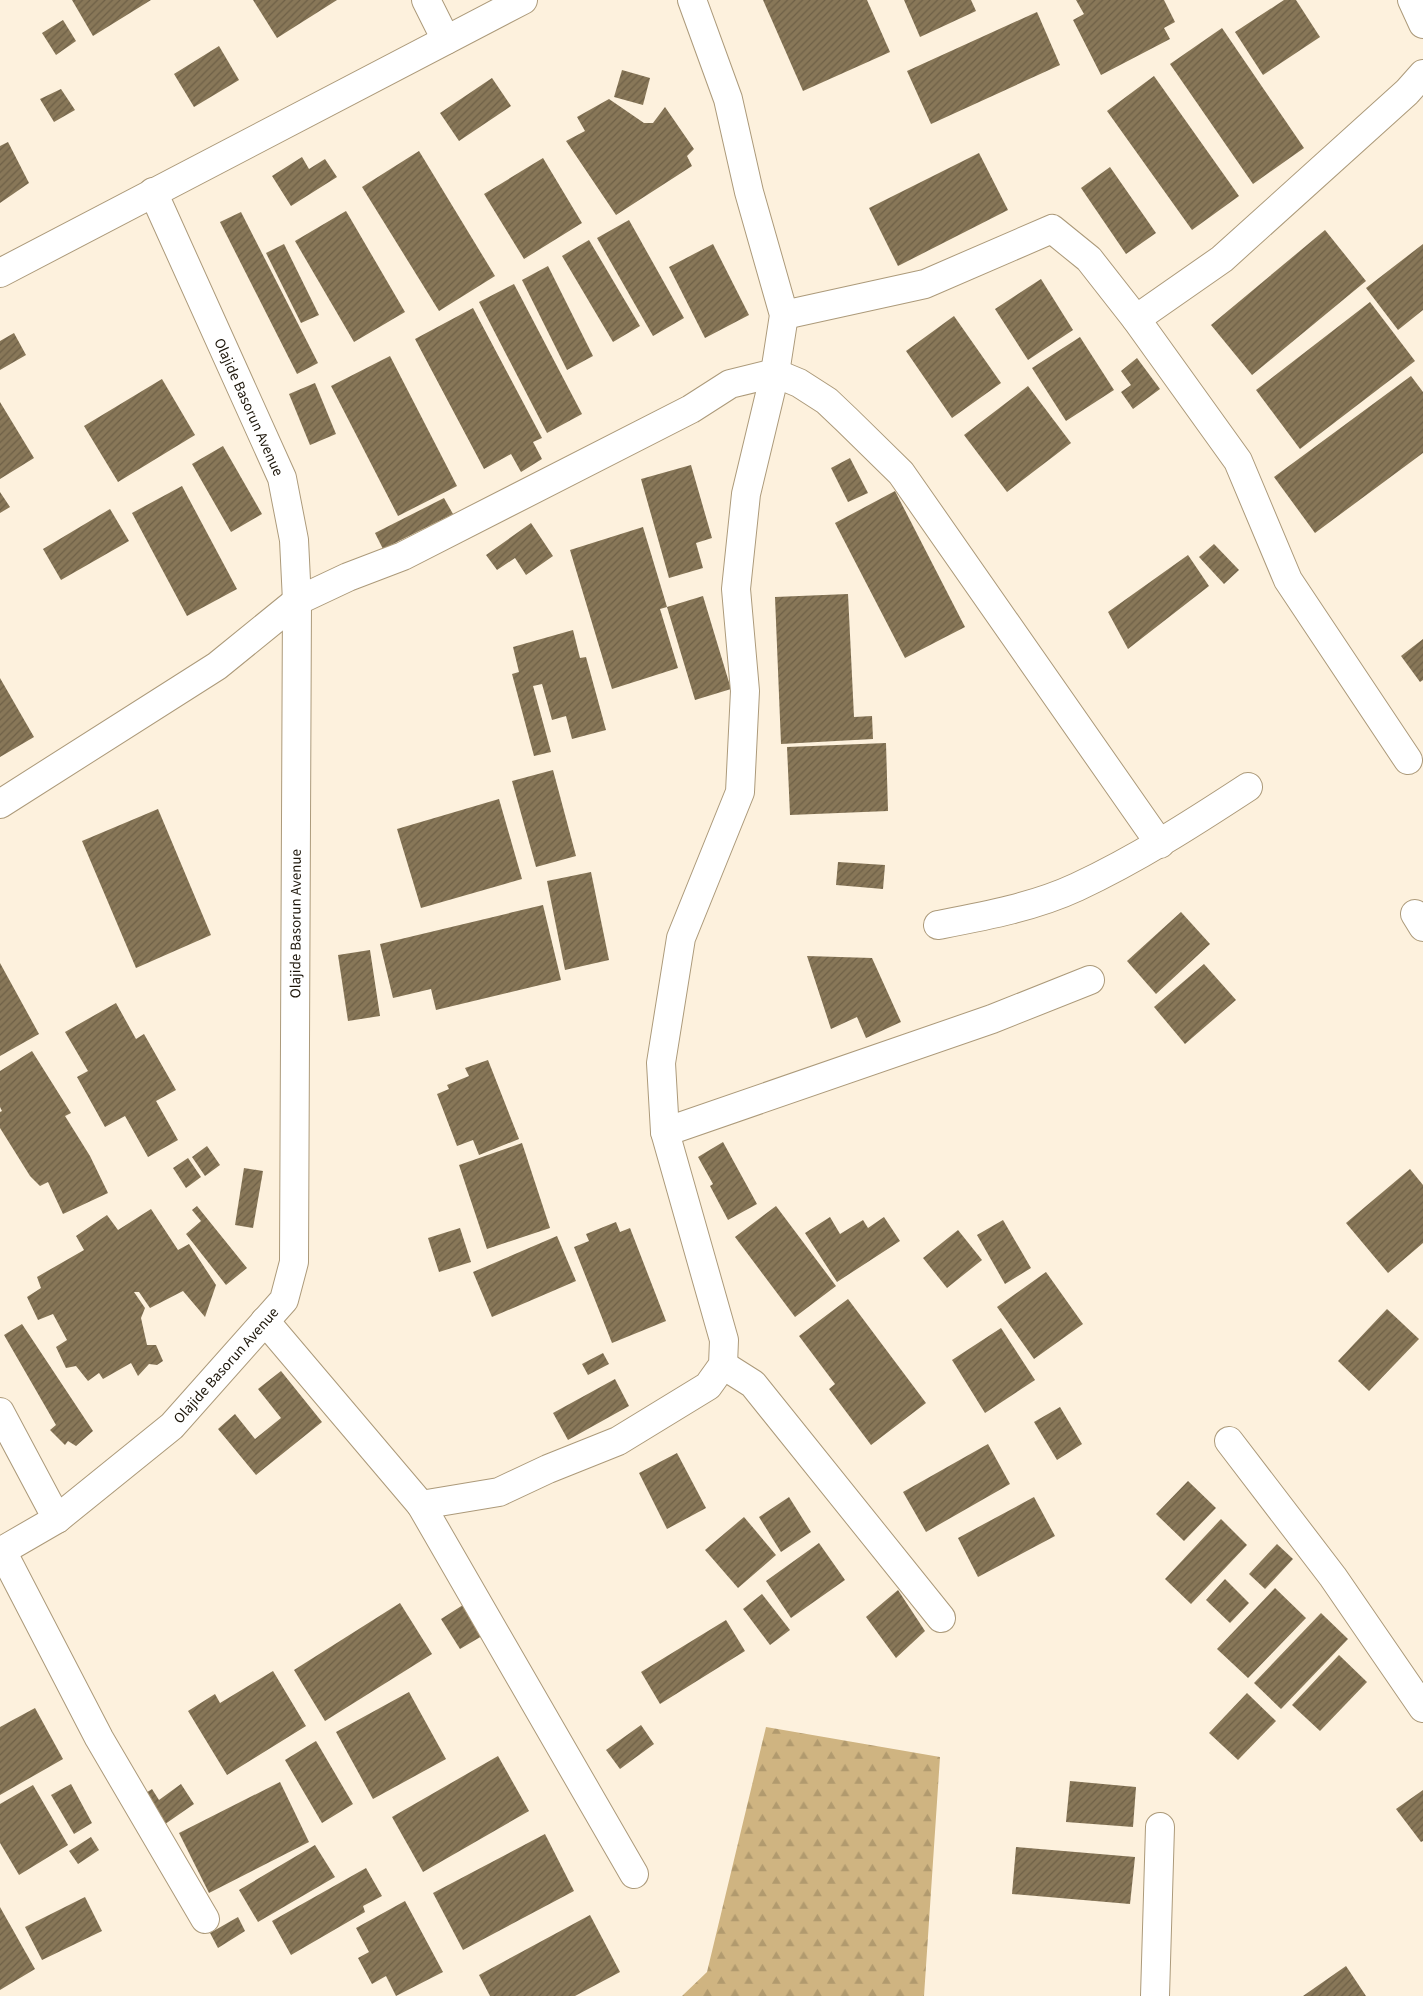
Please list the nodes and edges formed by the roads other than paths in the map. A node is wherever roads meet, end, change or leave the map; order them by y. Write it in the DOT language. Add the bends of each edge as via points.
graph roads {
  1 [pos="426,0"];
  2 [pos="522,0"];
  3 [pos="692,0"];
  4 [pos="1412,0"];
  5 [pos="1423,24"];
  6 [pos="446,40"];
  7 [pos="1423,74"];
  8 [pos="153,192"];
  9 [pos="0,273"];
  10 [pos="784,315"];
  11 [pos="1136,319"];
  12 [pos="775,373"];
  13 [pos="297,601"];
  14 [pos="1408,760"];
  15 [pos="1248,787"];
  16 [pos="0,804"];
  17 [pos="1160,844"];
  18 [pos="938,925"];
  19 [pos="1090,980"];
  20 [pos="665,1132"];
  21 [pos="265,1321"];
  22 [pos="723,1365"];
  23 [pos="0,1412"];
  24 [pos="1229,1441"];
  25 [pos="421,1504"];
  26 [pos="57,1519"];
  27 [pos="1,1552"];
  28 [pos="941,1618"];
  29 [pos="1423,1708"];
  30 [pos="1160,1827"];
  31 [pos="634,1874"];
  32 [pos="205,1919"];
  33 [pos="1155,1996"];
  1 -- 6 [label="street"];
  2 -- 6 [label="street"];
  3 -- 10 [label="street" via="728,99 749,192"];
  4 -- 5 [label="street"];
  6 -- 8 [label="street"];
  7 -- 11 [label="street" via="1222,259"];
  8 -- 9 [label="street"];
  8 -- 13 [label="street, Olajide Basorun Avenue" via="282,478 294,540"];
  10 -- 11 [label="street" via="925,284 1052,229 1089,259"];
  10 -- 12 [label="street"];
  11 -- 14 [label="street" via="1238,461 1288,580"];
  12 -- 13 [label="street" via="730,384 691,409 403,556"];
  12 -- 17 [label="street" via="799,382 827,401 901,473"];
  12 -- 20 [label="street" via="746,494 736,589 745,691 740,792 681,938 661,1063"];
  13 -- 16 [label="street" via="218,666"];
  13 -- 21 [label="street, Olajide Basorun Avenue" via="294,1262 284,1300"];
  15 -- 17 [label="street"];
  17 -- 18 [label="street" via="1076,888 1003,912"];
  19 -- 20 [label="street" via="992,1019"];
  20 -- 22 [label="street" via="724,1340"];
  21 -- 25 [label="street"];
  21 -- 26 [label="street, Olajide Basorun Avenue" via="172,1426"];
  22 -- 25 [label="street" via="708,1386 618,1441 548,1468 499,1492"];
  22 -- 28 [label="street" via="753,1384"];
  23 -- 26 [label="street"];
  24 -- 29 [label="street" via="1333,1577"];
  25 -- 31 [label="street"];
  26 -- 27 [label="street, Olajide Basorun Avenue"];
  27 -- 32 [label="street" via="99,1738"];
  30 -- 33 [label="street"];
}
